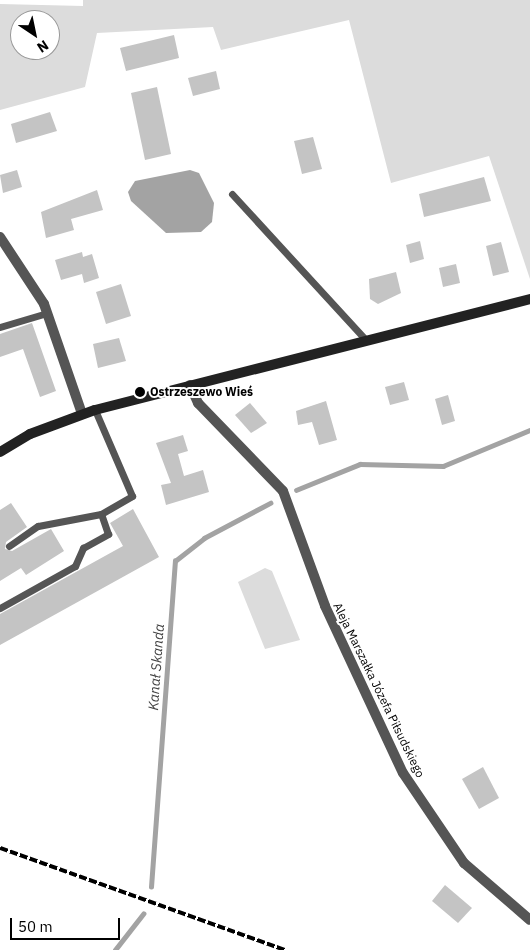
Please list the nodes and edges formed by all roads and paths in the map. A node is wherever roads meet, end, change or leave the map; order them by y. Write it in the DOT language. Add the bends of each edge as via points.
graph roads {
  1 [pos="232,194"];
  2 [pos="0,237"];
  3 [pos="530,299"];
  4 [pos="48,312"];
  5 [pos="0,327"];
  6 [pos="366,340"];
  7 [pos="190,385"];
  8 [pos="95,410"];
  9 [pos="82,414"];
  10 [pos="0,452"];
  11 [pos="101,514"];
  12 [pos="9,546"];
  13 [pos="0,608"];
  14 [pos="530,920"];
  1 -- 6 [label="lane"];
  2 -- 4 [label="street"];
  3 -- 6 [label="street"];
  4 -- 5 [label="lane"];
  4 -- 9 [label="street"];
  6 -- 7 [label="street"];
  7 -- 8 [label="street"];
  7 -- 14 [label="street, Aleja Marszałka Józefa Piłsudskiego" via="198,403 283,491 324,606 403,773 464,863"];
  8 -- 9 [label="street"];
  8 -- 11 [label="lane" via="132,496"];
  9 -- 10 [label="street" via="30,434"];
  11 -- 12 [label="lane" via="38,526"];
  11 -- 13 [label="lane" via="108,534 83,548 75,566"];
}
